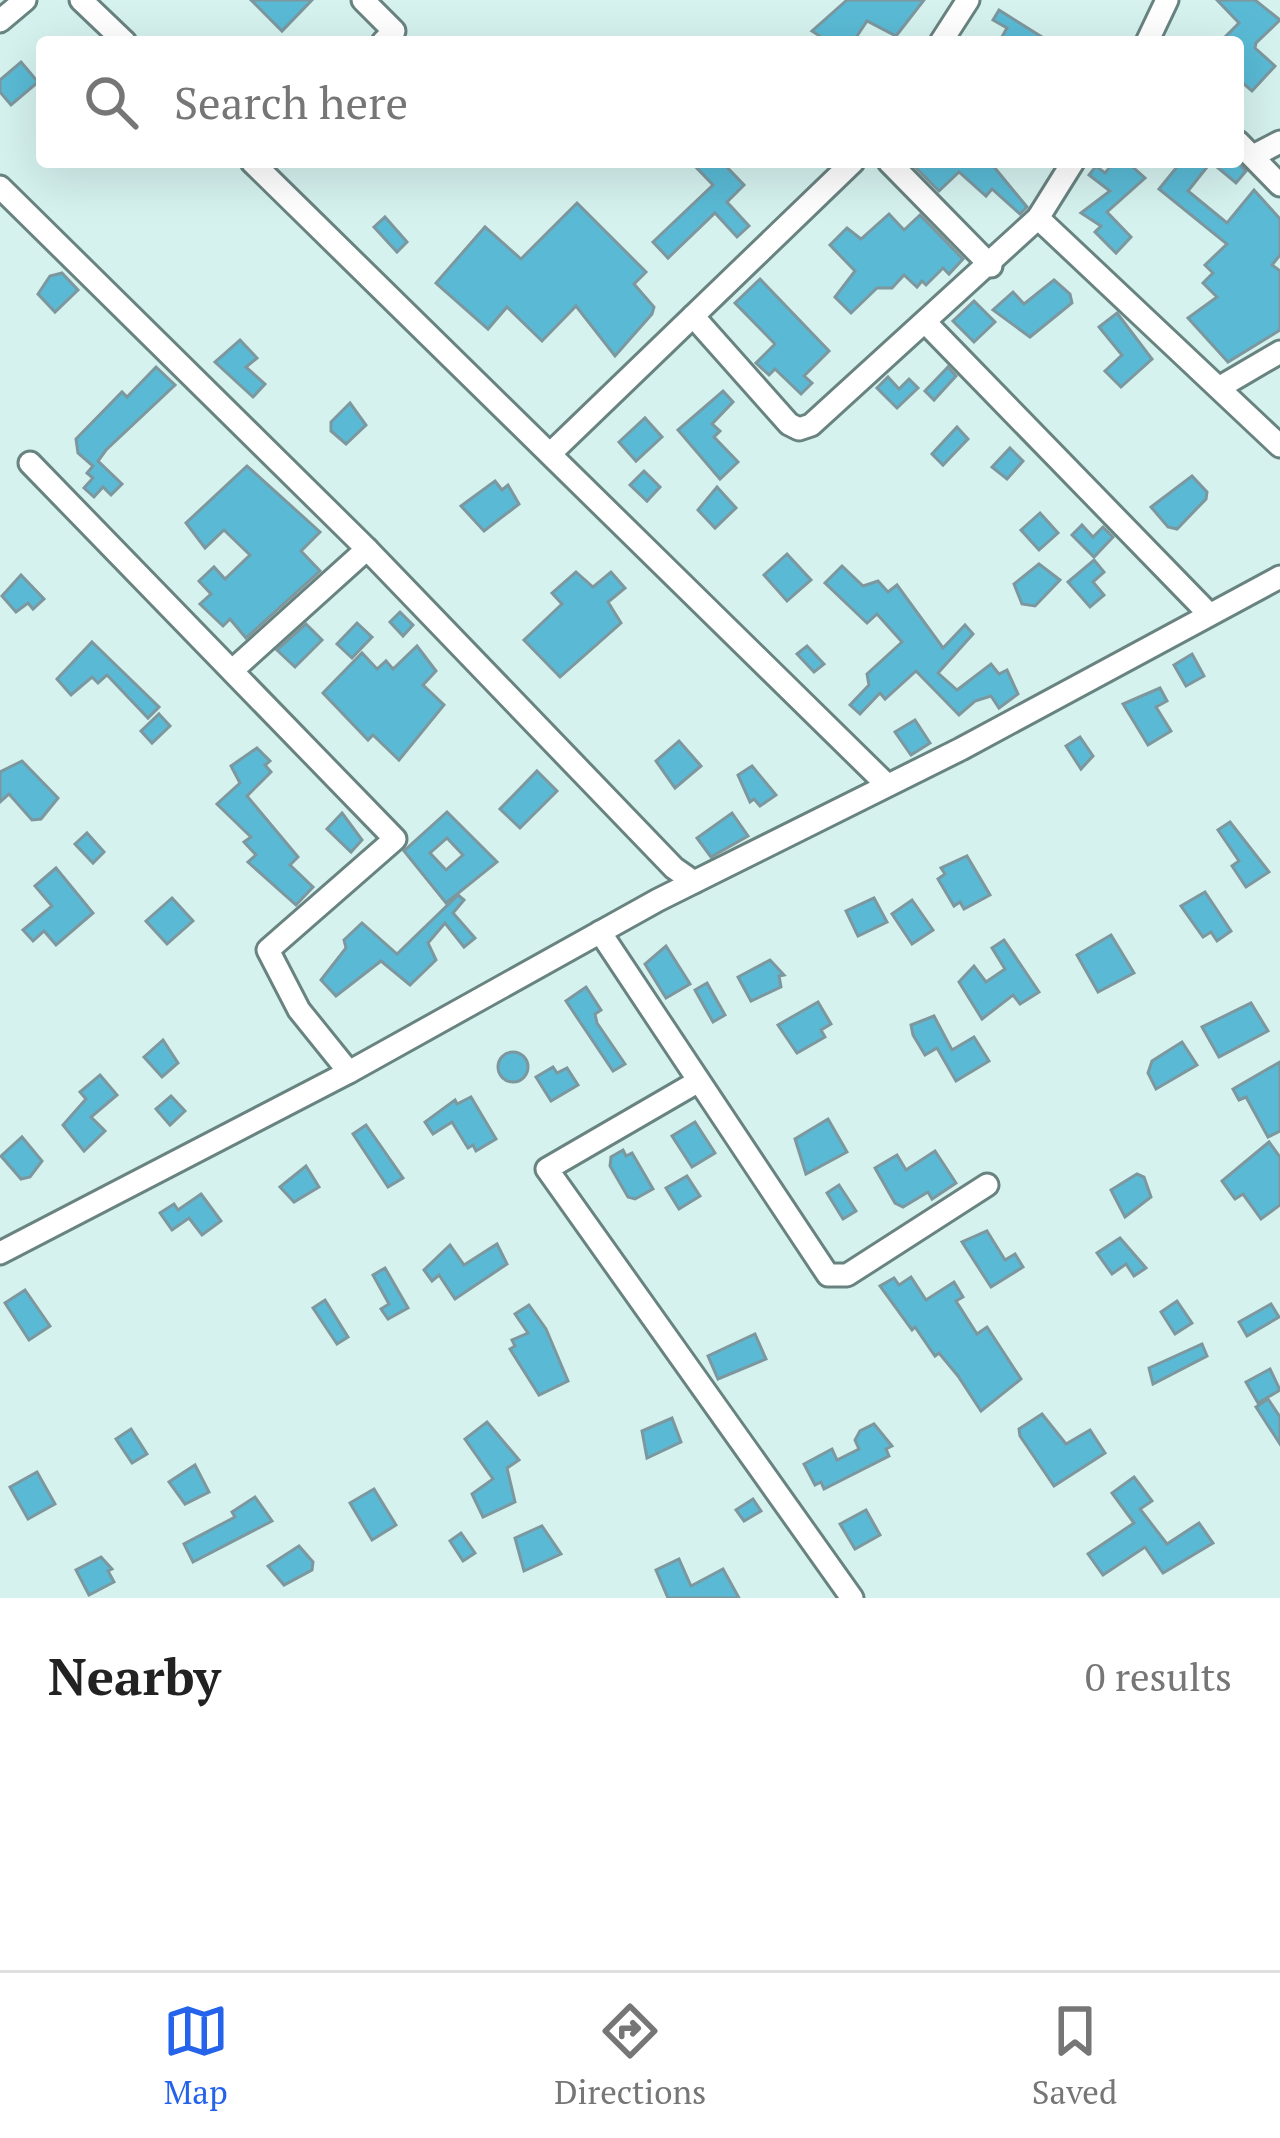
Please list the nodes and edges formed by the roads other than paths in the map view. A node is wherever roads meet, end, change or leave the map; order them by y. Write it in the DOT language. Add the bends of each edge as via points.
graph roads {
  1 [pos="25,0"];
  2 [pos="81,0"];
  3 [pos="363,0"];
  4 [pos="968,0"];
  5 [pos="1167,0"];
  6 [pos="0,21"];
  7 [pos="119,36"];
  8 [pos="389,36"];
  9 [pos="945,36"];
  10 [pos="1150,36"];
  11 [pos="1280,142"];
  12 [pos="1245,149"];
  13 [pos="260,168"];
  14 [pos="847,168"];
  15 [pos="895,168"];
  16 [pos="1069,168"];
  17 [pos="1280,185"];
  18 [pos="0,187"];
  19 [pos="1038,218"];
  20 [pos="991,266"];
  21 [pos="693,316"];
  22 [pos="927,324"];
  23 [pos="1280,352"];
  24 [pos="1222,386"];
  25 [pos="1280,446"];
  26 [pos="552,452"];
  27 [pos="30,464"];
  28 [pos="367,549"];
  29 [pos="1280,577"];
  30 [pos="1208,614"];
  31 [pos="235,668"];
  32 [pos="885,782"];
  33 [pos="694,882"];
  34 [pos="601,932"];
  35 [pos="349,1072"];
  36 [pos="697,1082"];
  37 [pos="987,1185"];
  38 [pos="0,1253"];
  39 [pos="852,1598"];
  1 -- 6 [label="street"];
  2 -- 7 [label="street"];
  3 -- 8 [label="street" via="394,31"];
  4 -- 9 [label="street"];
  5 -- 10 [label="street"];
  11 -- 12 [label="street"];
  12 -- 17 [label="street"];
  13 -- 26 [label="street"];
  14 -- 21 [label="street"];
  15 -- 20 [label="street"];
  16 -- 19 [label="street"];
  18 -- 28 [label="street"];
  19 -- 20 [label="street"];
  19 -- 24 [label="street"];
  20 -- 22 [label="street"];
  21 -- 22 [label="street" via="799,429"];
  21 -- 26 [label="street"];
  22 -- 30 [label="street"];
  23 -- 24 [label="street"];
  24 -- 25 [label="street"];
  26 -- 32 [label="street"];
  27 -- 31 [label="street"];
  28 -- 31 [label="street"];
  28 -- 33 [label="street"];
  29 -- 30 [label="street"];
  30 -- 32 [label="street"];
  31 -- 35 [label="street" via="395,839 268,950 298,1010"];
  32 -- 33 [label="street"];
  33 -- 34 [label="street"];
  34 -- 35 [label="street"];
  34 -- 36 [label="street"];
  35 -- 38 [label="street"];
  36 -- 37 [label="street" via="828,1275 848,1275"];
  36 -- 39 [label="street" via="547,1169"];
}
